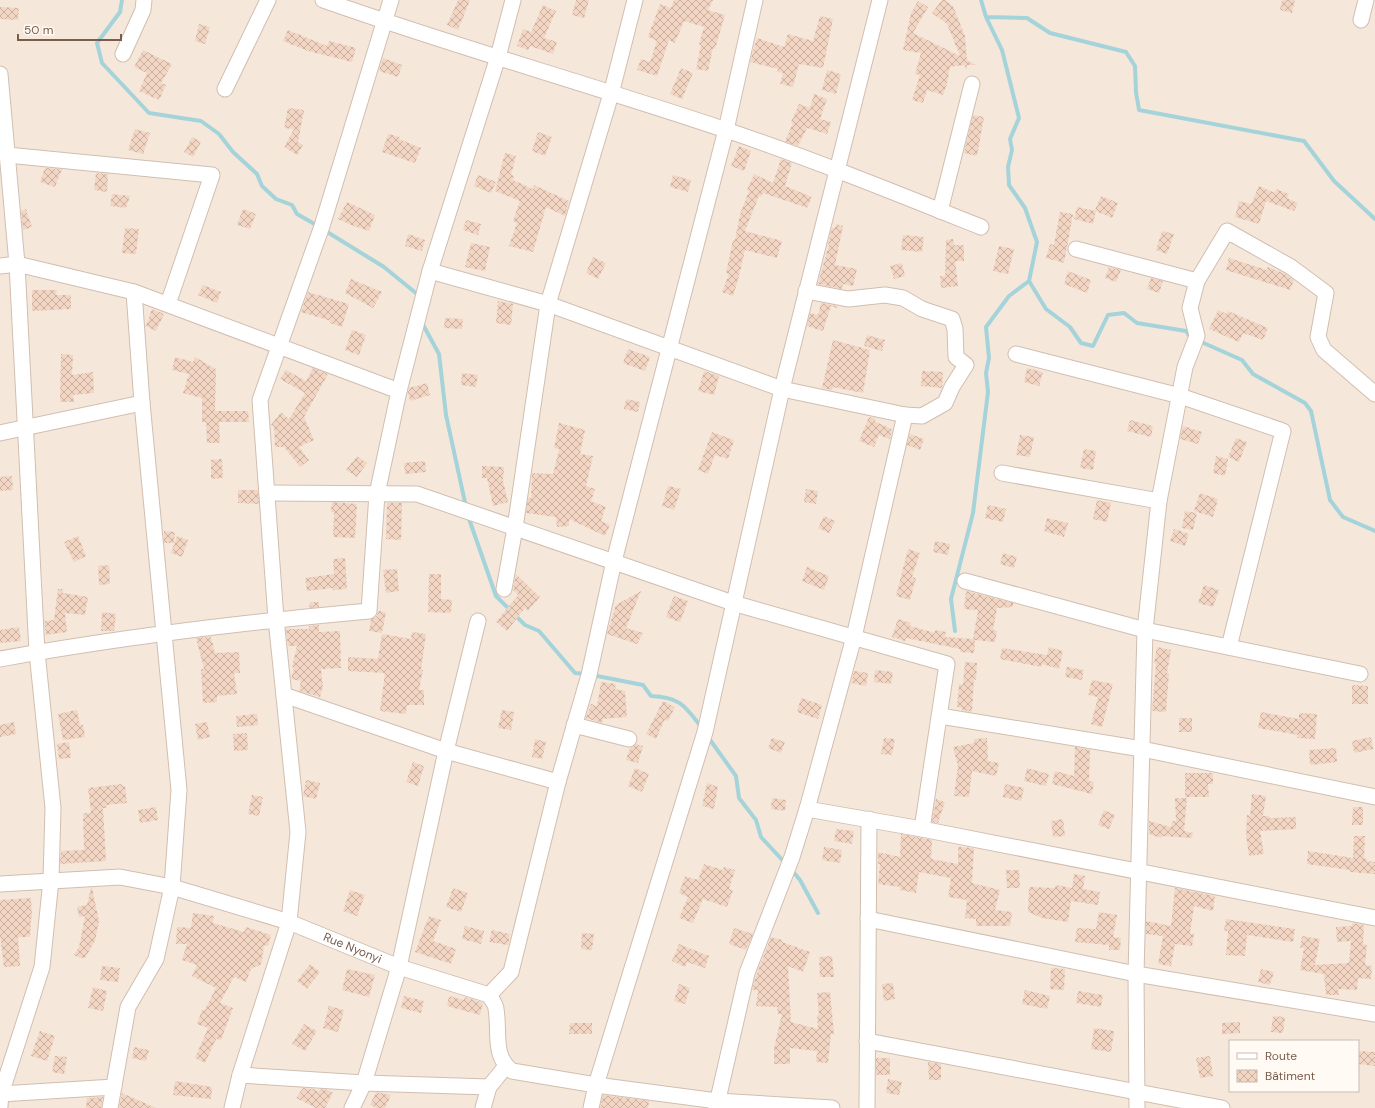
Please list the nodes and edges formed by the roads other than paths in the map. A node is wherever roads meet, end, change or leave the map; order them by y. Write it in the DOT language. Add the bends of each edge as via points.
graph roads {
  1 [pos="144,0"];
  2 [pos="268,0"];
  3 [pos="323,0"];
  4 [pos="391,0"];
  5 [pos="513,0"];
  6 [pos="635,0"];
  7 [pos="755,0"];
  8 [pos="880,0"];
  9 [pos="1366,0"];
  10 [pos="1361,20"];
  11 [pos="385,22"];
  12 [pos="123,54"];
  13 [pos="498,57"];
  14 [pos="0,74"];
  15 [pos="972,84"];
  16 [pos="226,89"];
  17 [pos="611,94"];
  18 [pos="726,130"];
  19 [pos="7,155"];
  20 [pos="836,170"];
  21 [pos="940,211"];
  22 [pos="980,227"];
  23 [pos="1076,249"];
  24 [pos="17,264"];
  25 [pos="0,266"];
  26 [pos="430,271"];
  27 [pos="1197,280"];
  28 [pos="806,291"];
  29 [pos="134,292"];
  30 [pos="168,304"];
  31 [pos="548,304"];
  32 [pos="280,345"];
  33 [pos="669,347"];
  34 [pos="1016,354"];
  35 [pos="782,389"];
  36 [pos="399,391"];
  37 [pos="1375,394"];
  38 [pos="1180,396"];
  39 [pos="142,403"];
  40 [pos="905,415"];
  41 [pos="25,427"];
  42 [pos="0,433"];
  43 [pos="1002,473"];
  44 [pos="268,493"];
  45 [pos="378,494"];
  46 [pos="1159,501"];
  47 [pos="515,528"];
  48 [pos="614,561"];
  49 [pos="965,581"];
  50 [pos="504,589"];
  51 [pos="733,603"];
  52 [pos="276,619"];
  53 [pos="478,621"];
  54 [pos="1145,630"];
  55 [pos="163,634"];
  56 [pos="854,637"];
  57 [pos="1229,647"];
  58 [pos="37,652"];
  59 [pos="0,659"];
  60 [pos="1360,674"];
  61 [pos="284,695"];
  62 [pos="940,716"];
  63 [pos="574,726"];
  64 [pos="629,739"];
  65 [pos="1142,749"];
  66 [pos="446,751"];
  67 [pos="558,782"];
  68 [pos="1375,797"];
  69 [pos="807,809"];
  70 [pos="869,819"];
  71 [pos="922,829"];
  72 [pos="1138,871"];
  73 [pos="51,880"];
  74 [pos="0,884"];
  75 [pos="172,887"];
  76 [pos="1375,918"];
  77 [pos="868,919"];
  78 [pos="289,922"];
  79 [pos="400,967"];
  80 [pos="1136,974"];
  81 [pos="489,995"];
  82 [pos="1375,1014"];
  83 [pos="867,1040"];
  84 [pos="506,1066"];
  85 [pos="240,1075"];
  86 [pos="364,1083"];
  87 [pos="596,1085"];
  88 [pos="114,1087"];
  89 [pos="489,1087"];
  90 [pos="1136,1092"];
  91 [pos="0,1098"];
  92 [pos="716,1105"];
  93 [pos="110,1108"];
  94 [pos="232,1108"];
  95 [pos="352,1108"];
  96 [pos="483,1108"];
  97 [pos="591,1108"];
  98 [pos="832,1108"];
  99 [pos="866,1108"];
  100 [pos="1137,1108"];
  101 [pos="1222,1108"];
  1 -- 12 [label="street" via="143,10"];
  2 -- 16 [label="street"];
  3 -- 11 [label="street"];
  4 -- 11 [label="street"];
  5 -- 13 [label="street"];
  6 -- 17 [label="street"];
  7 -- 18 [label="street"];
  8 -- 20 [label="street"];
  9 -- 10 [label="street"];
  11 -- 13 [label="street"];
  11 -- 32 [label="street" via="321,229"];
  13 -- 17 [label="street"];
  13 -- 26 [label="street"];
  14 -- 19 [label="street"];
  15 -- 21 [label="street"];
  17 -- 18 [label="street"];
  17 -- 31 [label="street"];
  18 -- 20 [label="street"];
  18 -- 33 [label="street"];
  19 -- 24 [label="street"];
  19 -- 30 [label="street" via="212,174"];
  20 -- 21 [label="street"];
  20 -- 28 [label="street"];
  21 -- 22 [label="street"];
  23 -- 27 [label="street"];
  24 -- 25 [label="street"];
  24 -- 29 [label="street"];
  24 -- 41 [label="street"];
  26 -- 31 [label="street"];
  26 -- 36 [label="street"];
  27 -- 37 [label="street" via="1227,231 1291,267 1326,293 1318,337 1324,350"];
  27 -- 38 [label="street" via="1190,308 1196,340 1185,367"];
  28 -- 35 [label="street"];
  28 -- 40 [label="street" via="848,299 885,295 903,298 922,309 952,319 956,357 966,365 952,387 946,403 922,416"];
  29 -- 30 [label="street"];
  29 -- 39 [label="street"];
  30 -- 32 [label="street"];
  31 -- 33 [label="street"];
  31 -- 47 [label="street"];
  32 -- 36 [label="street"];
  32 -- 44 [label="street" via="260,400"];
  33 -- 35 [label="street"];
  33 -- 48 [label="street"];
  34 -- 38 [label="street"];
  35 -- 40 [label="street"];
  35 -- 51 [label="street"];
  36 -- 45 [label="street"];
  38 -- 46 [label="street"];
  38 -- 57 [label="street" via="1283,431"];
  39 -- 41 [label="street"];
  39 -- 55 [label="street"];
  40 -- 56 [label="street"];
  41 -- 42 [label="street"];
  41 -- 58 [label="street"];
  43 -- 46 [label="street"];
  44 -- 45 [label="street"];
  44 -- 52 [label="street"];
  45 -- 47 [label="street" via="417,494"];
  45 -- 52 [label="street" via="370,611"];
  46 -- 54 [label="street"];
  47 -- 48 [label="street"];
  47 -- 50 [label="street"];
  48 -- 51 [label="street"];
  48 -- 63 [label="street" via="589,675"];
  49 -- 54 [label="street"];
  51 -- 56 [label="street"];
  51 -- 87 [label="street" via="705,732"];
  52 -- 55 [label="street"];
  52 -- 61 [label="street"];
  53 -- 66 [label="street"];
  54 -- 57 [label="street"];
  54 -- 65 [label="street"];
  55 -- 58 [label="street"];
  55 -- 75 [label="street" via="179,790"];
  56 -- 62 [label="street" via="947,664"];
  56 -- 69 [label="street"];
  57 -- 60 [label="street"];
  58 -- 59 [label="street"];
  58 -- 73 [label="street" via="53,808"];
  61 -- 66 [label="street"];
  61 -- 78 [label="street" via="298,832"];
  62 -- 65 [label="street"];
  62 -- 71 [label="street"];
  63 -- 64 [label="street"];
  63 -- 67 [label="street"];
  65 -- 68 [label="street"];
  65 -- 72 [label="street"];
  66 -- 67 [label="street"];
  66 -- 79 [label="street"];
  67 -- 81 [label="street" via="511,972"];
  69 -- 70 [label="street"];
  69 -- 92 [label="street" via="790,864 747,973"];
  70 -- 71 [label="street"];
  70 -- 77 [label="street"];
  71 -- 72 [label="street"];
  72 -- 76 [label="street"];
  72 -- 80 [label="street"];
  73 -- 74 [label="street, Rue Nyonyi"];
  73 -- 75 [label="street, Rue Nyonyi" via="120,877"];
  73 -- 91 [label="street" via="42,967"];
  75 -- 78 [label="street, Rue Nyonyi"];
  75 -- 88 [label="street" via="156,959 128,1007"];
  77 -- 80 [label="street"];
  77 -- 83 [label="street"];
  78 -- 79 [label="street, Rue Nyonyi"];
  78 -- 85 [label="street"];
  79 -- 81 [label="street, Rue Nyonyi"];
  79 -- 86 [label="street"];
  80 -- 82 [label="street"];
  80 -- 90 [label="street"];
  81 -- 84 [label="street" via="496,1008 498,1050"];
  83 -- 90 [label="street"];
  83 -- 99 [label="street"];
  84 -- 87 [label="street" via="512,1071"];
  84 -- 89 [label="street"];
  85 -- 86 [label="street"];
  85 -- 94 [label="street"];
  86 -- 89 [label="street"];
  86 -- 95 [label="street"];
  87 -- 92 [label="street"];
  87 -- 97 [label="street"];
  88 -- 91 [label="street"];
  88 -- 93 [label="street"];
  89 -- 96 [label="street"];
  90 -- 100 [label="street"];
  90 -- 101 [label="street"];
  92 -- 98 [label="street"];
}
